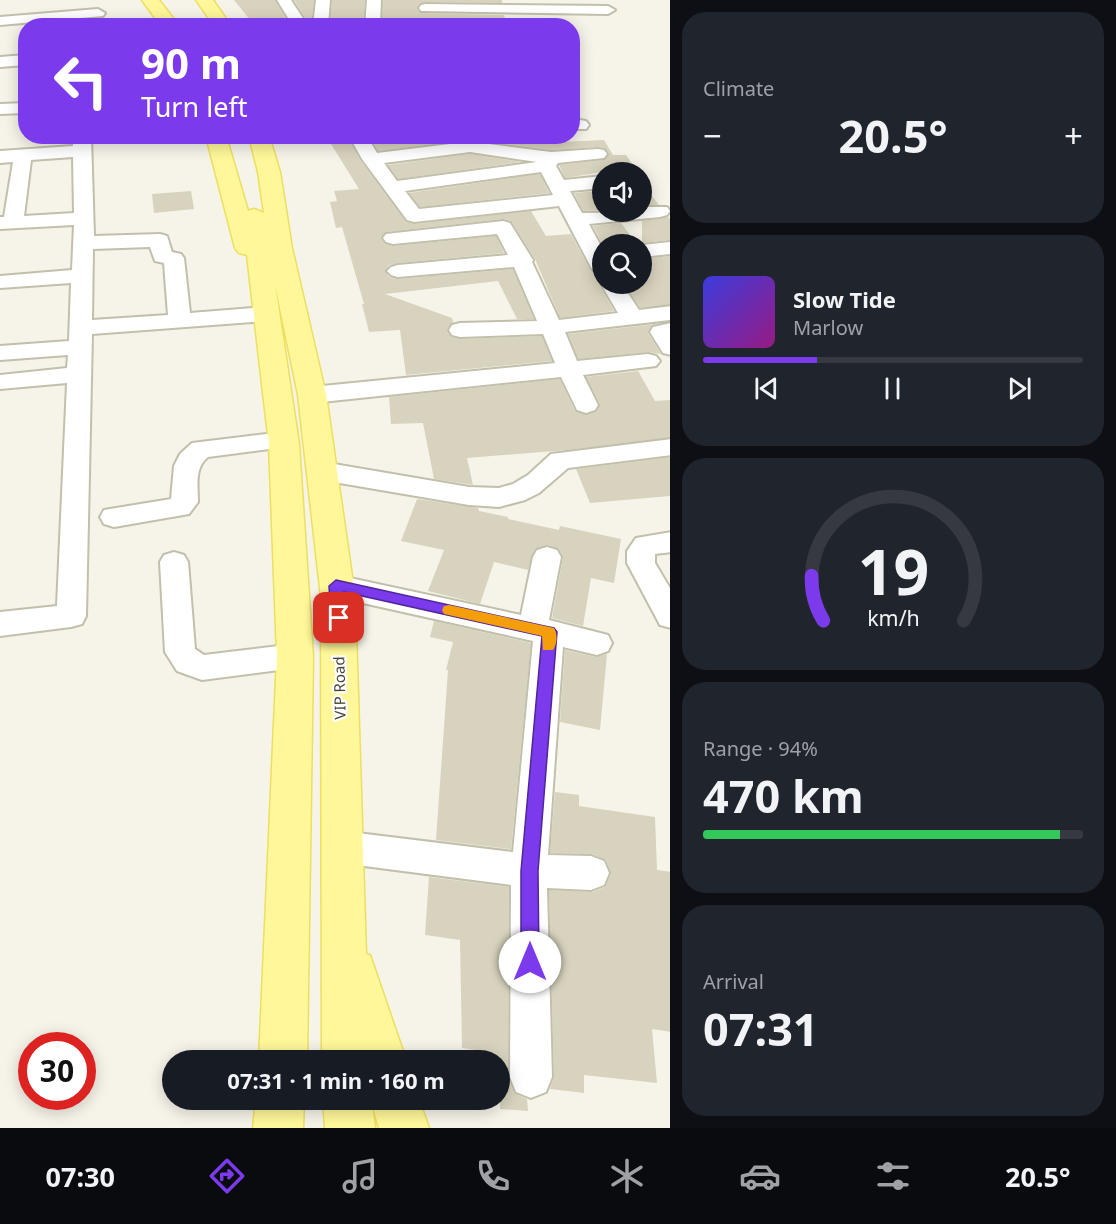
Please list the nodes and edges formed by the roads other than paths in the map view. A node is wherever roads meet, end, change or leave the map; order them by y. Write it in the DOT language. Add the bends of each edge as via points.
graph roads {
  1 [pos="150,0"];
  2 [pos="191,0"];
  3 [pos="204,0"];
  4 [pos="284,0"];
  5 [pos="323,0"];
  6 [pos="374,0"];
  7 [pos="425,4"];
  8 [pos="608,10"];
  9 [pos="98,13"];
  10 [pos="68,18"];
  11 [pos="165,18"];
  12 [pos="204,18"];
  13 [pos="217,18"];
  14 [pos="296,18"];
  15 [pos="321,18"];
  16 [pos="373,18"];
  17 [pos="0,21"];
  18 [pos="18,21"];
  19 [pos="18,61"];
  20 [pos="0,62"];
  21 [pos="18,108"];
  22 [pos="0,109"];
  23 [pos="82,144"];
  24 [pos="218,144"];
  25 [pos="245,144"];
  26 [pos="261,144"];
  27 [pos="281,144"];
  28 [pos="363,144"];
  29 [pos="464,144"];
  30 [pos="470,147"];
  31 [pos="598,154"];
  32 [pos="23,155"];
  33 [pos="0,157"];
  34 [pos="371,159"];
  35 [pos="549,162"];
  36 [pos="592,185"];
  37 [pos="392,187"];
  38 [pos="562,192"];
  39 [pos="660,211"];
  40 [pos="84,218"];
  41 [pos="578,219"];
  42 [pos="7,223"];
  43 [pos="393,237"];
  44 [pos="268,242"];
  45 [pos="84,243"];
  46 [pos="592,245"];
  47 [pos="670,248"];
  48 [pos="652,250"];
  49 [pos="522,260"];
  50 [pos="398,272"];
  51 [pos="83,276"];
  52 [pos="0,282"];
  53 [pos="618,294"];
  54 [pos="670,313"];
  55 [pos="266,314"];
  56 [pos="632,317"];
  57 [pos="180,321"];
  58 [pos="553,327"];
  59 [pos="460,330"];
  60 [pos="670,330"];
  61 [pos="81,338"];
  62 [pos="670,348"];
  63 [pos="0,353"];
  64 [pos="648,361"];
  65 [pos="568,368"];
  66 [pos="80,374"];
  67 [pos="0,382"];
  68 [pos="312,395"];
  69 [pos="586,405"];
  70 [pos="283,440"];
  71 [pos="670,447"];
  72 [pos="322,471"];
  73 [pos="114,517"];
  74 [pos="670,542"];
  75 [pos="547,557"];
  76 [pos="174,562"];
  77 [pos="336,586"];
  78 [pos="670,617"];
  79 [pos="0,624"];
  80 [pos="541,630"];
  81 [pos="597,642"];
  82 [pos="295,656"];
  83 [pos="341,847"];
  84 [pos="529,871"];
  85 [pos="591,873"];
  86 [pos="343,934"];
  87 [pos="283,1050"];
  88 [pos="346,1050"];
  89 [pos="379,1050"];
  90 [pos="531,1077"];
  91 [pos="279,1110"];
  92 [pos="348,1110"];
  93 [pos="398,1110"];
  94 [pos="278,1128"];
  95 [pos="350,1128"];
  96 [pos="404,1128"];
  1 -- 11 [label="main road"];
  2 -- 12 [label="main road"];
  3 -- 13 [label="main road"];
  4 -- 14 [label="street"];
  5 -- 15 [label="street"];
  6 -- 16 [label="street"];
  7 -- 8 [label="street"];
  9 -- 10 [label="street"];
  17 -- 18 [label="street"];
  19 -- 20 [label="street"];
  21 -- 22 [label="street"];
  23 -- 32 [label="street"];
  23 -- 40 [label="street"];
  24 -- 44 [label="main road" via="246,247"];
  25 -- 44 [label="main road"];
  26 -- 44 [label="main road" via="269,172"];
  27 -- 44 [label="main road" via="298,227 296,237"];
  28 -- 34 [label="street"];
  29 -- 30 [label="street"];
  30 -- 34 [label="street"];
  30 -- 35 [label="street"];
  31 -- 35 [label="street"];
  32 -- 33 [label="street"];
  32 -- 42 [label="street"];
  34 -- 37 [label="street"];
  35 -- 37 [label="street"];
  35 -- 38 [label="street"];
  36 -- 38 [label="street"];
  37 -- 38 [label="street" via="414,216"];
  38 -- 41 [label="street"];
  39 -- 41 [label="street"];
  40 -- 42 [label="street"];
  40 -- 45 [label="street"];
  41 -- 46 [label="street"];
  43 -- 49 [label="street" via="503,227"];
  44 -- 55 [label="main road"];
  44 -- 68 [label="main road, VIP Road"];
  45 -- 51 [label="street"];
  45 -- 57 [label="street" via="160,240 162,257 174,258"];
  47 -- 48 [label="street"];
  49 -- 50 [label="street"];
  49 -- 58 [label="street"];
  51 -- 52 [label="street"];
  51 -- 61 [label="street"];
  53 -- 56 [label="street"];
  54 -- 56 [label="street"];
  55 -- 57 [label="street"];
  55 -- 70 [label="main road"];
  56 -- 58 [label="street"];
  57 -- 61 [label="street"];
  58 -- 59 [label="street"];
  58 -- 65 [label="street"];
  60 -- 62 [label="street" via="661,332"];
  61 -- 63 [label="street"];
  61 -- 66 [label="street"];
  64 -- 65 [label="street"];
  65 -- 68 [label="street"];
  65 -- 69 [label="street"];
  66 -- 67 [label="street"];
  66 -- 79 [label="street" via="71,616"];
  68 -- 72 [label="main road, VIP Road"];
  70 -- 73 [label="street" via="201,449 189,456 185,467 185,502 179,507"];
  70 -- 82 [label="main road"];
  71 -- 72 [label="street" via="560,460 551,472 508,496 465,495"];
  72 -- 77 [label="main road, VIP Road"];
  74 -- 78 [label="street" via="646,545 641,551 641,563"];
  75 -- 80 [label="street"];
  76 -- 82 [label="street" via="180,652 188,662 202,668"];
  77 -- 80 [label="street"];
  77 -- 83 [label="main road, VIP Road"];
  80 -- 81 [label="street"];
  80 -- 84 [label="street"];
  82 -- 87 [label="main road"];
  83 -- 84 [label="street"];
  83 -- 86 [label="main road, VIP Road"];
  84 -- 85 [label="street"];
  84 -- 90 [label="street"];
  86 -- 88 [label="main road, VIP Road"];
  86 -- 89 [label="main road"];
  91 -- 94 [label="main road"];
  92 -- 95 [label="main road"];
  93 -- 96 [label="main road"];
}
